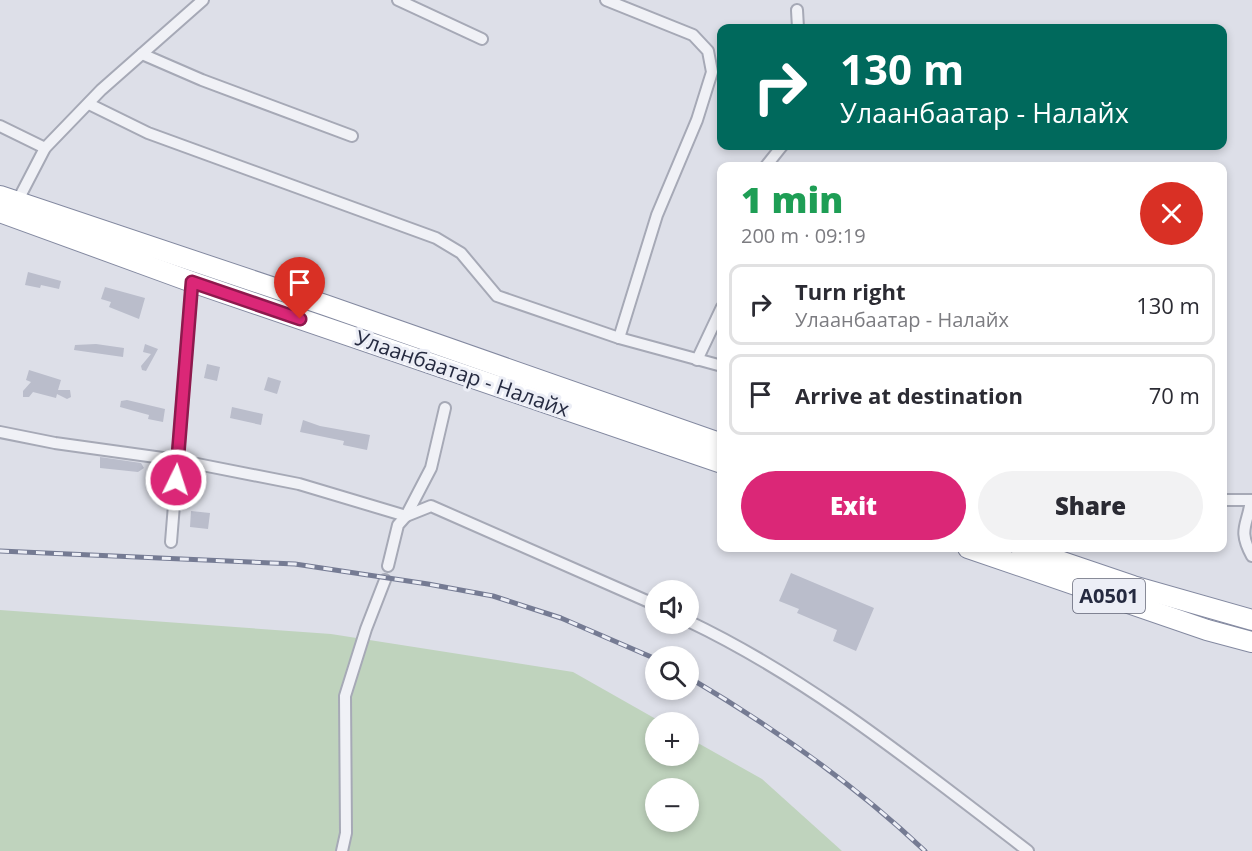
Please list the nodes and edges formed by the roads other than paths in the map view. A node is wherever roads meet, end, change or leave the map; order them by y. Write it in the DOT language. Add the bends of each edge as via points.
graph roads {
  1 [pos="203,0"];
  2 [pos="398,0"];
  3 [pos="606,0"];
  4 [pos="797,10"];
  5 [pos="798,24"];
  6 [pos="482,39"];
  7 [pos="142,54"];
  8 [pos="89,104"];
  9 [pos="0,126"];
  10 [pos="352,136"];
  11 [pos="45,147"];
  12 [pos="779,150"];
  13 [pos="769,162"];
  14 [pos="9,199"];
  15 [pos="0,212"];
  16 [pos="192,282"];
  17 [pos="717,318"];
  18 [pos="619,338"];
  19 [pos="697,360"];
  20 [pos="717,365"];
  21 [pos="445,408"];
  22 [pos="0,432"];
  23 [pos="717,442"];
  24 [pos="177,460"];
  25 [pos="717,461"];
  26 [pos="1227,500"];
  27 [pos="406,516"];
  28 [pos="171,542"];
  29 [pos="980,552"];
  30 [pos="1033,552"];
  31 [pos="1252,556"];
  32 [pos="388,566"];
  33 [pos="385,580"];
  34 [pos="645,600"];
  35 [pos="1252,621"];
  36 [pos="699,626"];
  37 [pos="1252,642"];
  38 [pos="342,851"];
  39 [pos="1028,851"];
  1 -- 7 [label="street"];
  2 -- 6 [label="street"];
  3 -- 18 [label="street" via="693,35 708,51 712,72 697,120 657,215"];
  4 -- 5 [label="street"];
  7 -- 8 [label="street"];
  7 -- 10 [label="street"];
  8 -- 11 [label="street"];
  8 -- 18 [label="street" via="179,145 436,238 461,253 496,296"];
  9 -- 11 [label="street"];
  11 -- 14 [label="street"];
  12 -- 13 [label="street"];
  14 -- 23 [label="highway, Улаанбаатар - Налайх"];
  15 -- 16 [label="highway, Улаанбаатар - Налайх"];
  16 -- 24 [label="street"];
  16 -- 25 [label="highway, Улаанбаатар - Налайх"];
  17 -- 19 [label="street"];
  18 -- 19 [label="street"];
  19 -- 20 [label="street"];
  21 -- 27 [label="street" via="431,468"];
  22 -- 24 [label="street"];
  24 -- 27 [label="street" via="298,484"];
  24 -- 28 [label="street"];
  26 -- 31 [label="street" via="1251,500 1244,534"];
  27 -- 32 [label="street" via="398,525"];
  27 -- 34 [label="street" via="431,506"];
  29 -- 37 [label="highway, A0501"];
  30 -- 35 [label="highway, A0501"];
  33 -- 38 [label="street" via="345,696 346,833"];
  36 -- 39 [label="street" via="851,716"];
}
